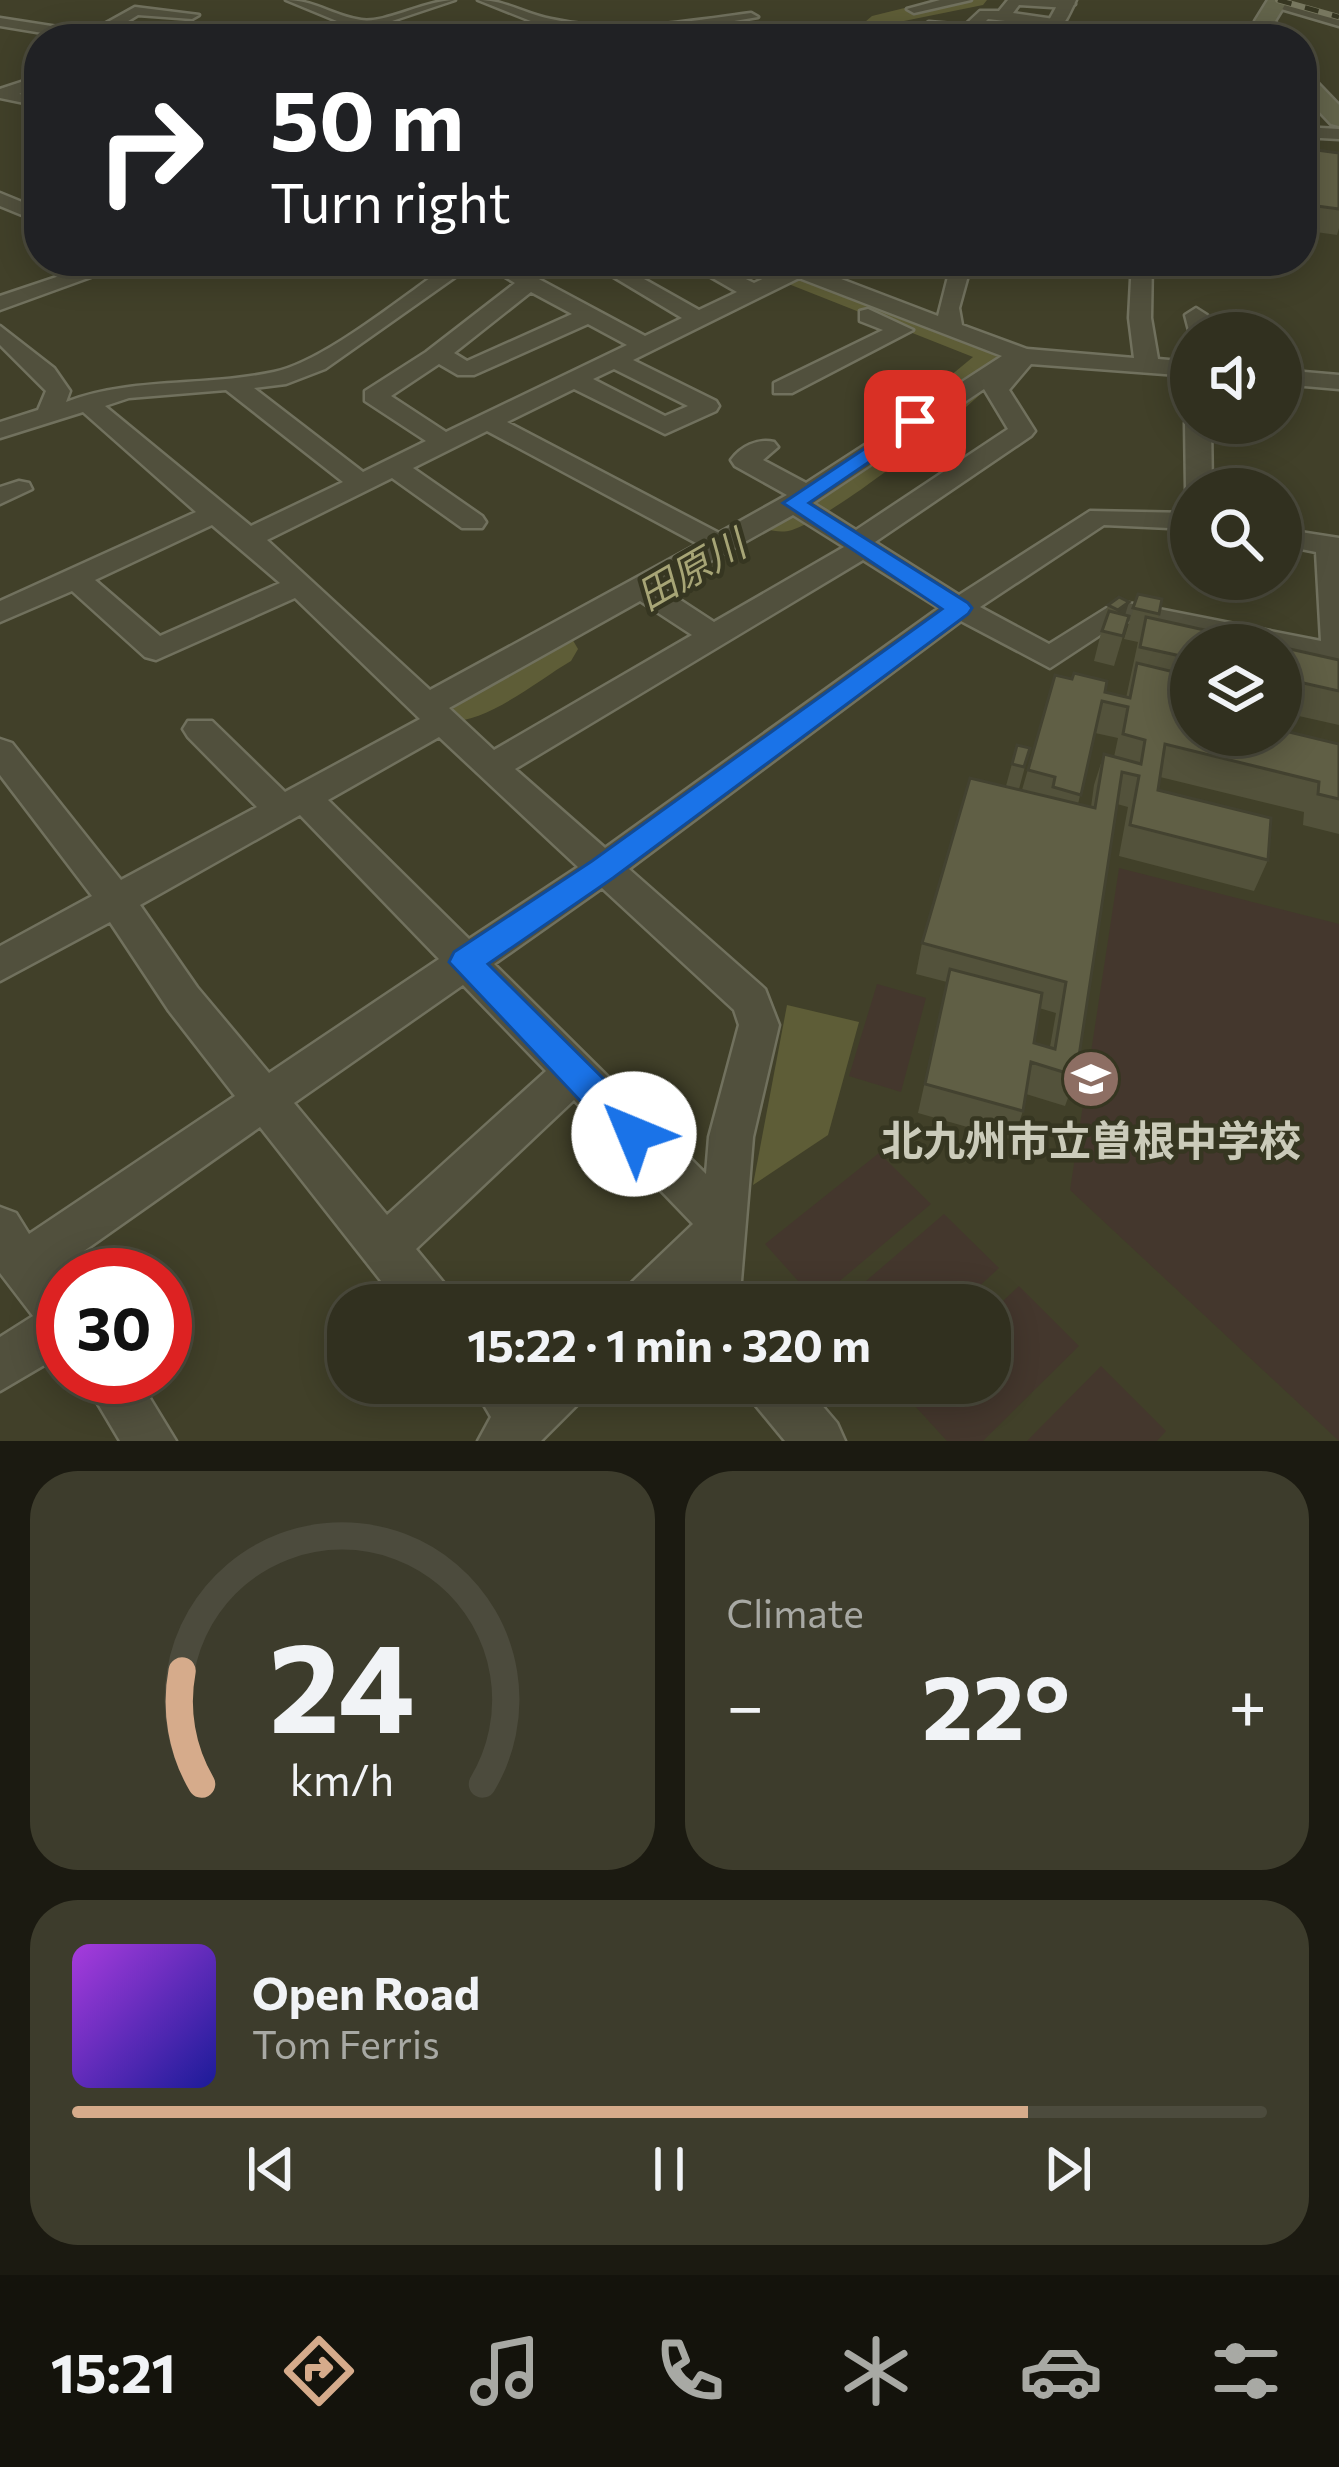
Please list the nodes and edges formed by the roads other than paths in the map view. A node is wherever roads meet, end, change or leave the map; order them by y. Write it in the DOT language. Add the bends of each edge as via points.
graph roads {
  1 [pos="293,0"];
  2 [pos="448,0"];
  3 [pos="485,0"];
  4 [pos="767,0"];
  5 [pos="964,0"];
  6 [pos="1068,2"];
  7 [pos="1277,2"];
  8 [pos="421,3"];
  9 [pos="914,9"];
  10 [pos="192,15"];
  11 [pos="1003,16"];
  12 [pos="751,17"];
  13 [pos="1339,22"];
  14 [pos="1056,23"];
  15 [pos="118,24"];
  16 [pos="343,24"];
  17 [pos="377,24"];
  18 [pos="554,24"];
  19 [pos="702,24"];
  20 [pos="742,24"];
  21 [pos="975,24"];
  22 [pos="24,86"];
  23 [pos="1317,96"];
  24 [pos="24,101"];
  25 [pos="1339,119"];
  26 [pos="80,276"];
  27 [pos="446,276"];
  28 [pos="517,276"];
  29 [pos="622,276"];
  30 [pos="722,276"];
  31 [pos="776,276"];
  32 [pos="795,276"];
  33 [pos="958,276"];
  34 [pos="1141,276"];
  35 [pos="530,283"];
  36 [pos="754,292"];
  37 [pos="0,303"];
  38 [pos="590,315"];
  39 [pos="700,320"];
  40 [pos="911,324"];
  41 [pos="951,327"];
  42 [pos="0,333"];
  43 [pos="647,346"];
  44 [pos="439,353"];
  45 [pos="1023,356"];
  46 [pos="616,360"];
  47 [pos="1147,365"];
  48 [pos="1170,367"];
  49 [pos="1302,379"];
  50 [pos="575,380"];
  51 [pos="1339,382"];
  52 [pos="232,383"];
  53 [pos="783,388"];
  54 [pos="85,401"];
  55 [pos="49,413"];
  56 [pos="489,422"];
  57 [pos="0,430"];
  58 [pos="446,442"];
  59 [pos="765,447"];
  60 [pos="395,468"];
  61 [pos="363,484"];
  62 [pos="800,499"];
  63 [pos="214,514"];
  64 [pos="1170,520"];
  65 [pos="472,522"];
  66 [pos="249,538"];
  67 [pos="1302,540"];
  68 [pos="720,545"];
  69 [pos="858,546"];
  70 [pos="1335,546"];
  71 [pos="74,578"];
  72 [pos="300,585"];
  73 [pos="641,588"];
  74 [pos="959,608"];
  75 [pos="0,613"];
  76 [pos="712,634"];
  77 [pos="1338,655"];
  78 [pos="436,712"];
  79 [pos="200,729"];
  80 [pos="0,751"];
  81 [pos="491,767"];
  82 [pos="291,803"];
  83 [pos="602,869"];
  84 [pos="117,902"];
  85 [pos="465,962"];
  86 [pos="0,965"];
  87 [pos="574,1073"];
  88 [pos="262,1100"];
  89 [pos="725,1225"];
  90 [pos="11,1248"];
  91 [pos="383,1249"];
  92 [pos="36,1280"];
  93 [pos="412,1284"];
  94 [pos="665,1284"];
  95 [pos="718,1284"];
  96 [pos="36,1343"];
  97 [pos="0,1366"];
  98 [pos="125,1404"];
  99 [pos="788,1404"];
  100 [pos="150,1441"];
  101 [pos="819,1441"];
  1 -- 16 [label="street"];
  2 -- 8 [label="street"];
  3 -- 18 [label="street"];
  4 -- 12 [label="street"];
  5 -- 9 [label="street"];
  6 -- 11 [label="street" via="1015,0"];
  6 -- 14 [label="street"];
  7 -- 13 [label="street"];
  8 -- 17 [label="street"];
  10 -- 15 [label="street" via="136,11"];
  11 -- 14 [label="street"];
  11 -- 21 [label="street" via="986,14"];
  12 -- 19 [label="street"];
  12 -- 20 [label="street"];
  22 -- 24 [label="street" via="3,94"];
  23 -- 25 [label="main road"];
  26 -- 37 [label="street"];
  27 -- 52 [label="street" via="316,364 278,379"];
  28 -- 35 [label="street"];
  29 -- 39 [label="street"];
  30 -- 36 [label="street"];
  31 -- 36 [label="street"];
  32 -- 40 [label="street"];
  33 -- 41 [label="street"];
  34 -- 47 [label="street"];
  35 -- 38 [label="street"];
  35 -- 44 [label="street"];
  36 -- 39 [label="street"];
  38 -- 43 [label="street"];
  38 -- 44 [label="street" via="466,370"];
  39 -- 43 [label="street"];
  40 -- 41 [label="street"];
  40 -- 53 [label="street"];
  41 -- 45 [label="street"];
  42 -- 55 [label="street" via="58,391"];
  43 -- 46 [label="street"];
  44 -- 58 [label="street" via="374,395"];
  45 -- 47 [label="street"];
  45 -- 62 [label="street"];
  45 -- 69 [label="street" via="996,388 1022,431"];
  46 -- 50 [label="street"];
  46 -- 50 [label="street" via="707,406 665,426"];
  47 -- 48 [label="street"];
  49 -- 51 [label="street"];
  50 -- 56 [label="street"];
  52 -- 54 [label="street"];
  52 -- 61 [label="street"];
  54 -- 55 [label="street"];
  54 -- 63 [label="street"];
  55 -- 57 [label="street"];
  56 -- 58 [label="street"];
  56 -- 68 [label="street"];
  58 -- 60 [label="street"];
  59 -- 62 [label="street" via="744,460"];
  60 -- 61 [label="street"];
  60 -- 65 [label="street"];
  61 -- 66 [label="street"];
  62 -- 68 [label="street"];
  62 -- 69 [label="street"];
  63 -- 66 [label="street"];
  63 -- 71 [label="street"];
  64 -- 74 [label="street" via="1100,518"];
  66 -- 72 [label="street"];
  67 -- 70 [label="street"];
  68 -- 73 [label="street"];
  69 -- 74 [label="street"];
  69 -- 76 [label="street"];
  70 -- 77 [label="street"];
  71 -- 72 [label="street" via="156,650"];
  71 -- 75 [label="street"];
  72 -- 78 [label="street"];
  73 -- 76 [label="street"];
  73 -- 78 [label="street"];
  74 -- 77 [label="street" via="1050,658 1118,610"];
  74 -- 83 [label="street"];
  76 -- 81 [label="street"];
  78 -- 81 [label="street"];
  78 -- 82 [label="street"];
  79 -- 82 [label="street"];
  80 -- 84 [label="street"];
  81 -- 83 [label="street"];
  82 -- 84 [label="street"];
  82 -- 85 [label="street"];
  83 -- 85 [label="street"];
  83 -- 89 [label="street" via="751,1000 759,1025 731,1137"];
  84 -- 86 [label="street"];
  84 -- 88 [label="street"];
  85 -- 87 [label="street"];
  85 -- 88 [label="street"];
  87 -- 89 [label="street"];
  87 -- 91 [label="street"];
  88 -- 90 [label="street"];
  88 -- 91 [label="street"];
  89 -- 94 [label="street"];
  89 -- 95 [label="street"];
  90 -- 92 [label="street"];
  91 -- 93 [label="street"];
  96 -- 97 [label="street"];
  98 -- 100 [label="street"];
  99 -- 101 [label="street"];
}
